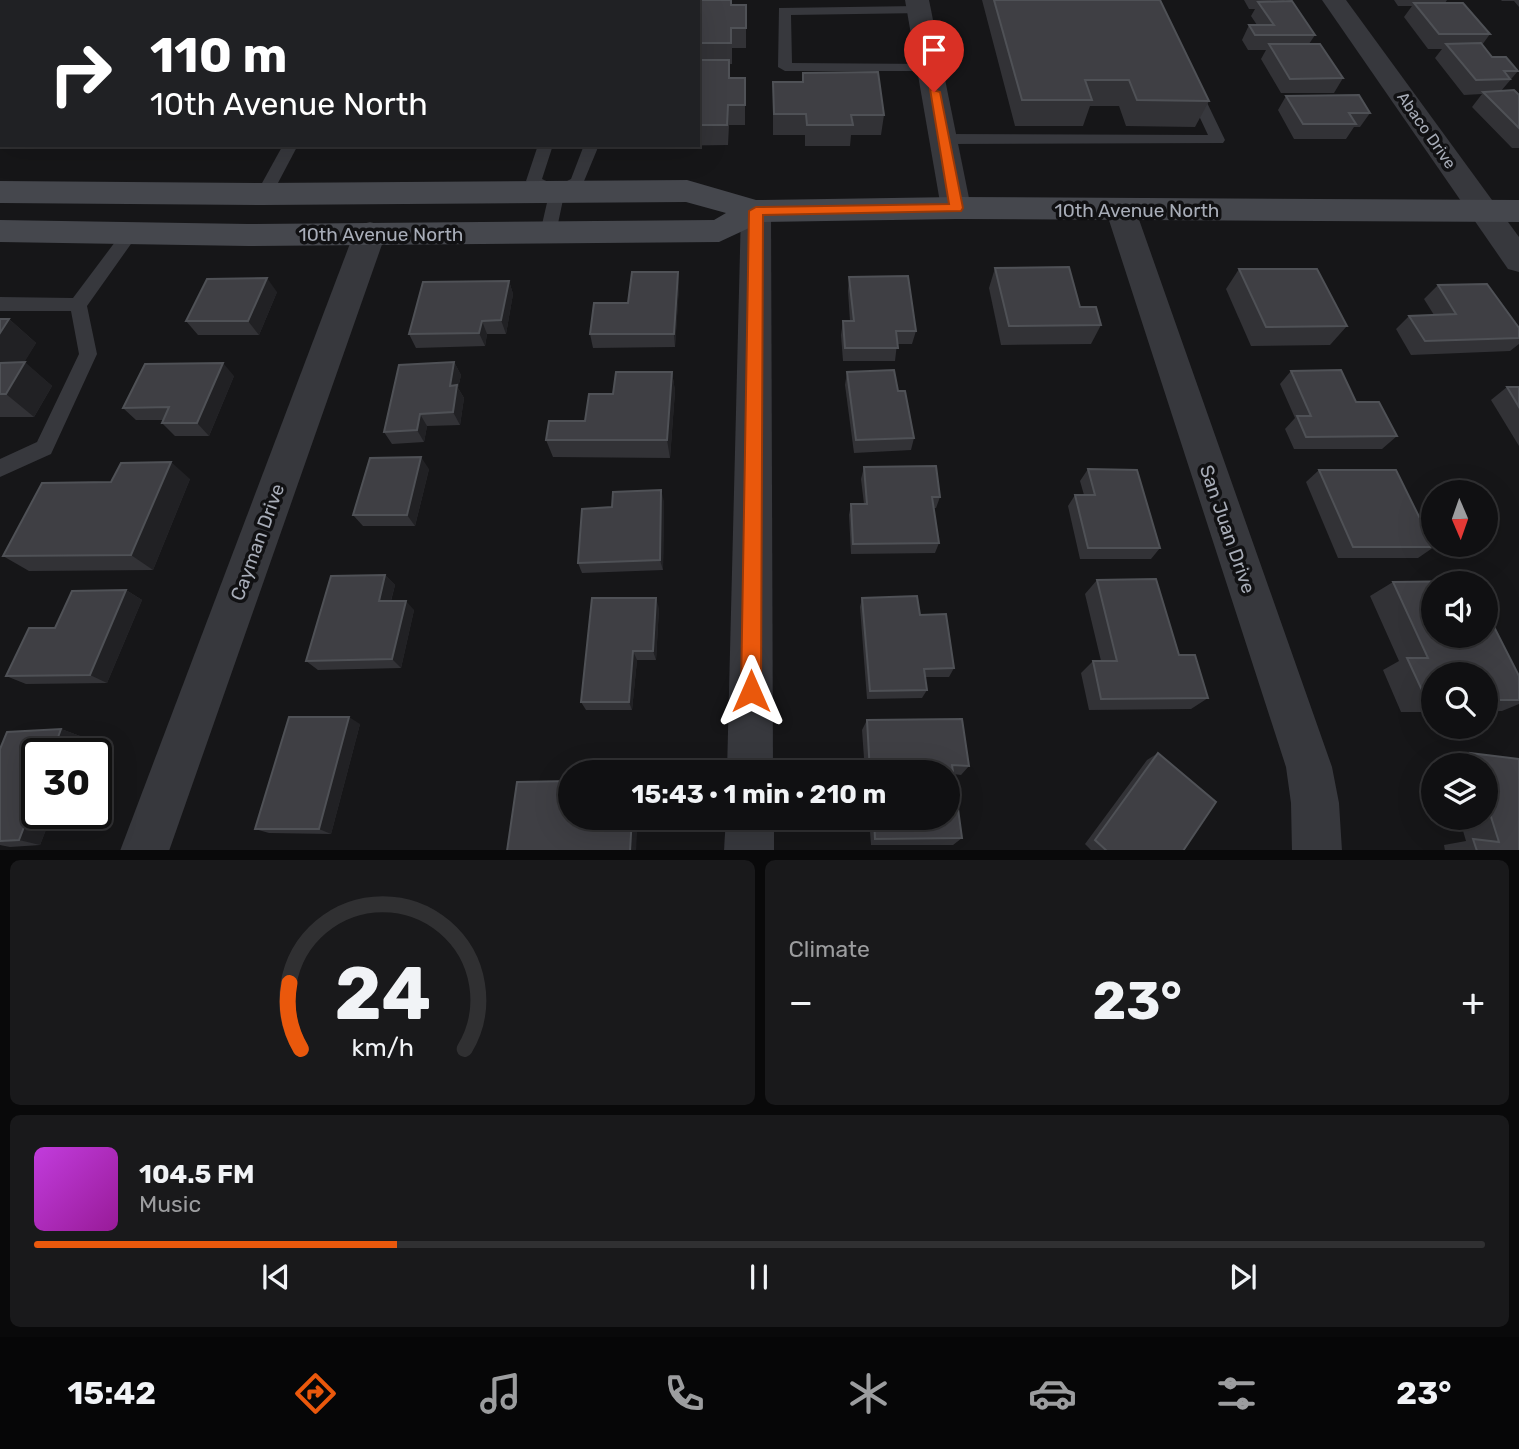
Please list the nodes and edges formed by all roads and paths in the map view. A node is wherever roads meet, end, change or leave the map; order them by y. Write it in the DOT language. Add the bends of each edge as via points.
graph roads {
  1 [pos="1334,0"];
  2 [pos="918,5"];
  3 [pos="929,68"];
  4 [pos="1185,70"];
  5 [pos="943,139"];
  6 [pos="290,147"];
  7 [pos="545,147"];
  8 [pos="591,147"];
  9 [pos="0,192"];
  10 [pos="557,192"];
  11 [pos="264,194"];
  12 [pos="956,208"];
  13 [pos="756,211"];
  14 [pos="1121,211"];
  15 [pos="1484,211"];
  16 [pos="1519,211"];
  17 [pos="0,231"];
  18 [pos="370,233"];
  19 [pos="548,233"];
  20 [pos="130,234"];
  21 [pos="1519,261"];
  22 [pos="0,304"];
  23 [pos="78,305"];
  24 [pos="0,468"];
  25 [pos="750,760"];
  26 [pos="750,830"];
  27 [pos="144,850"];
  28 [pos="749,850"];
  29 [pos="1317,850"];
  1 -- 15 [label="street, Abaco Drive"];
  2 -- 3 [label="street"];
  2 -- 3 [label="lane" via="784,11 785,67"];
  3 -- 5 [label="street"];
  4 -- 5 [label="lane" via="1218,140"];
  5 -- 12 [label="street"];
  6 -- 11 [label="lane"];
  7 -- 10 [label="lane" via="534,180"];
  8 -- 10 [label="lane" via="577,182"];
  9 -- 11 [label="street, 10th Avenue North"];
  10 -- 11 [label="street, 10th Avenue North"];
  10 -- 13 [label="street, 10th Avenue North" via="687,191"];
  10 -- 19 [label="lane"];
  12 -- 13 [label="street, 10th Avenue North"];
  12 -- 14 [label="street, 10th Avenue North"];
  13 -- 19 [label="street, 10th Avenue North" via="719,231"];
  13 -- 25 [label="street"];
  14 -- 15 [label="street, 10th Avenue North"];
  14 -- 29 [label="street, San Juan Drive" via="1309,767"];
  15 -- 16 [label="street, 10th Avenue North"];
  15 -- 21 [label="street, Abaco Drive"];
  17 -- 20 [label="street, 10th Avenue North"];
  18 -- 19 [label="street, 10th Avenue North"];
  18 -- 20 [label="street, 10th Avenue North"];
  18 -- 27 [label="street, Cayman Drive"];
  20 -- 23 [label="lane"];
  22 -- 23 [label="lane"];
  23 -- 24 [label="lane" via="88,354 44,449"];
  26 -- 28 [label="street"];
}
